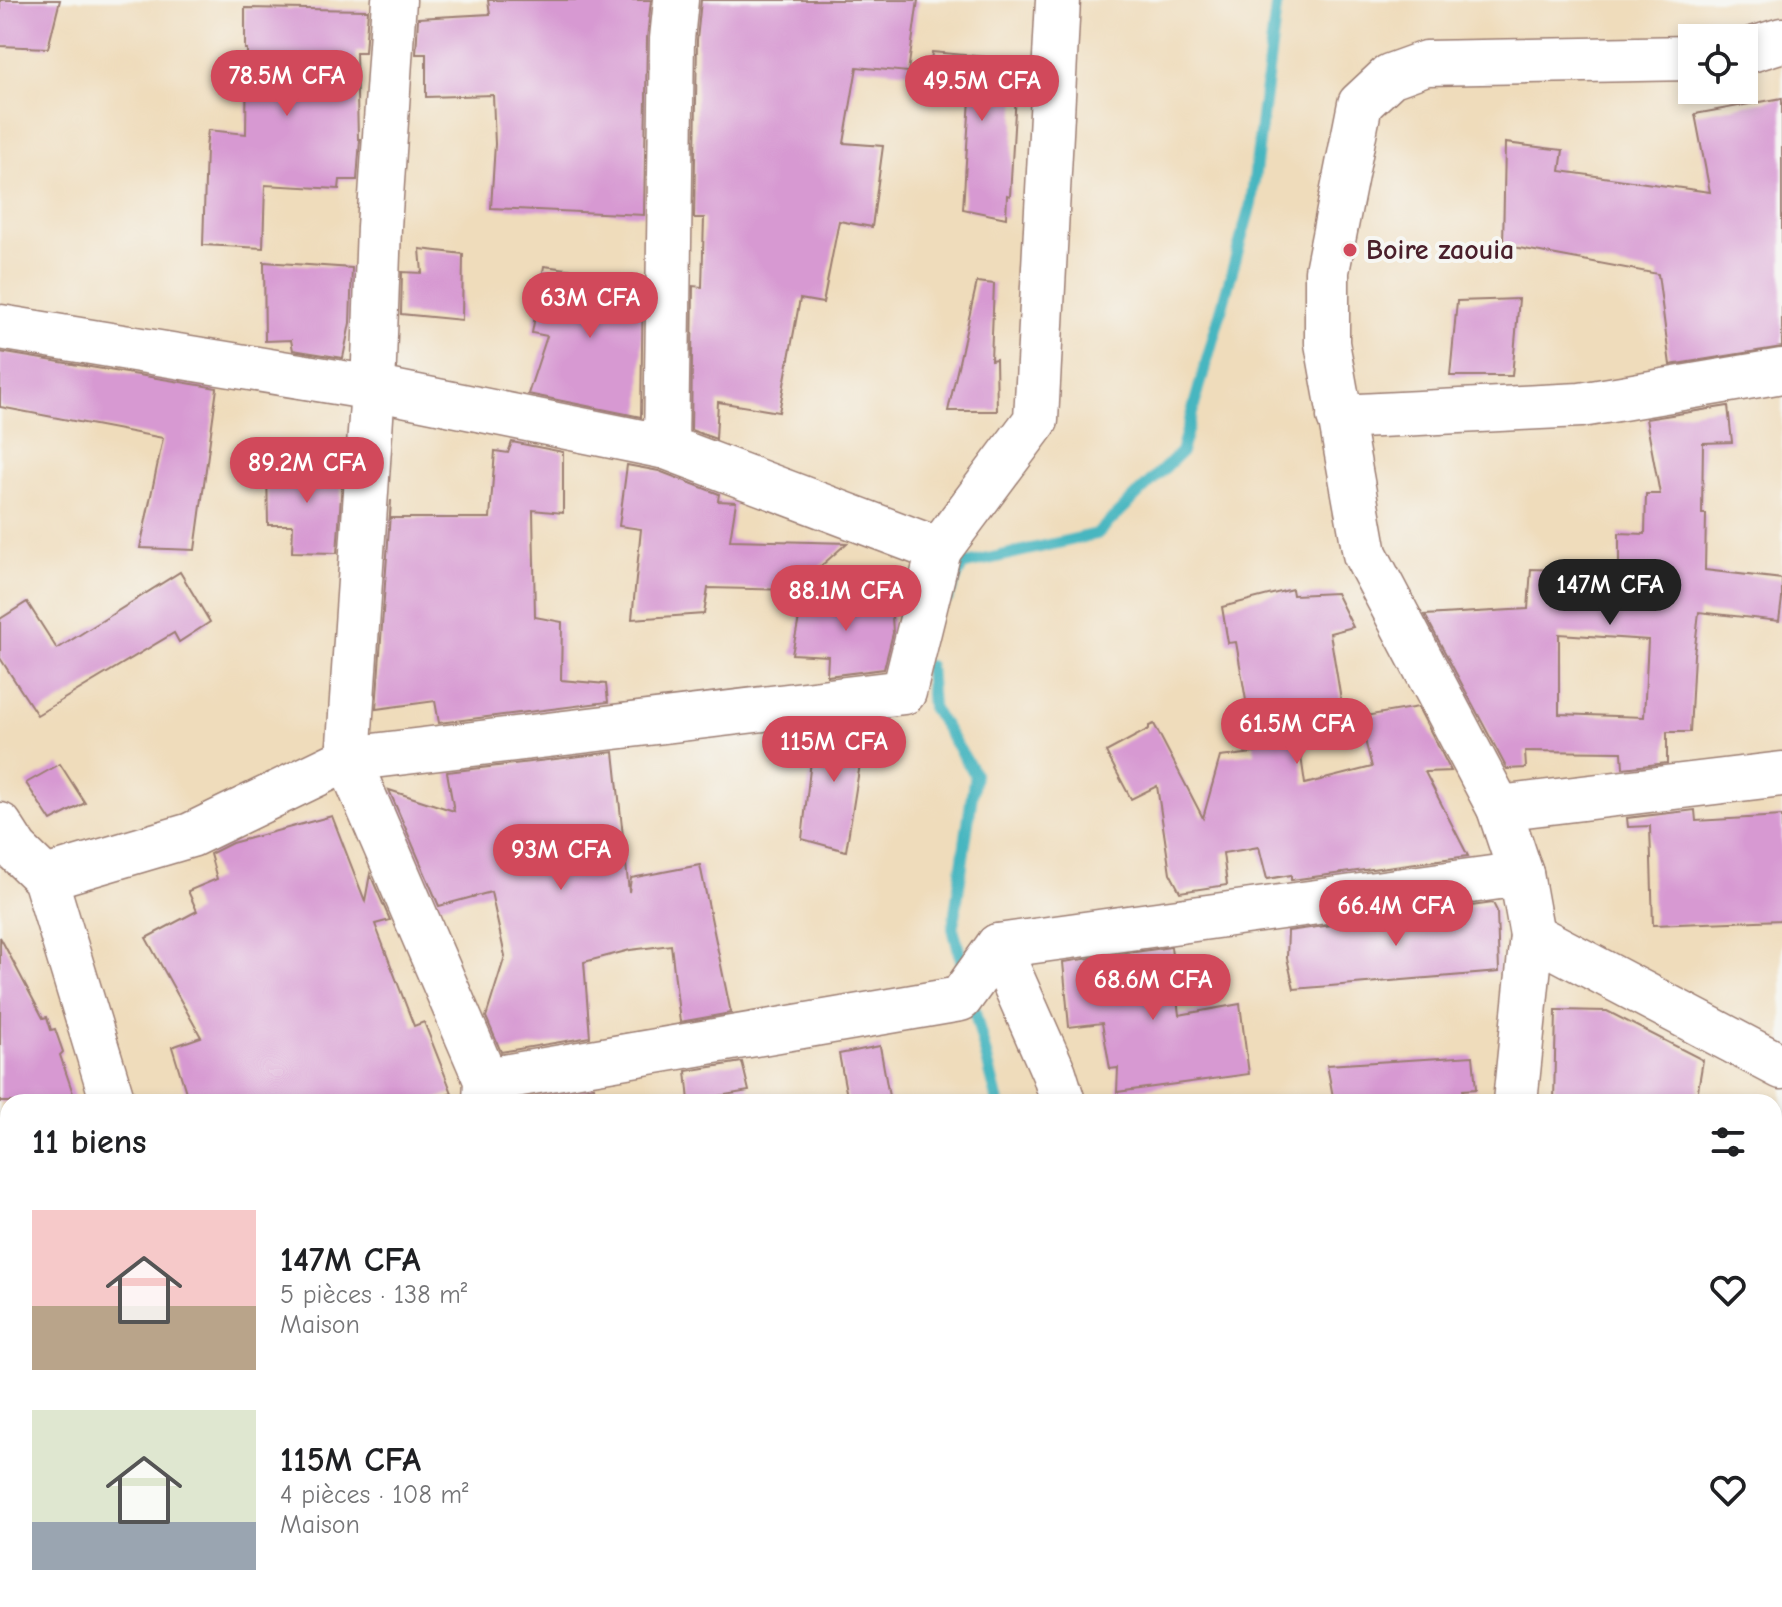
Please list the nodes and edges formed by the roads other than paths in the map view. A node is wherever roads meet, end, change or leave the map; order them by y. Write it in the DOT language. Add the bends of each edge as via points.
graph roads {
  1 [pos="394,0"];
  2 [pos="676,0"];
  3 [pos="1058,0"];
  4 [pos="1782,40"];
  5 [pos="1758,48"];
  6 [pos="1678,58"];
  7 [pos="0,327"];
  8 [pos="1782,371"];
  9 [pos="373,388"];
  10 [pos="1339,417"];
  11 [pos="666,447"];
  12 [pos="939,550"];
  13 [pos="348,759"];
  14 [pos="1782,774"];
  15 [pos="1499,808"];
  16 [pos="15,853"];
  17 [pos="1521,874"];
  18 [pos="1532,935"];
  19 [pos="998,946"];
  20 [pos="1782,1067"];
  21 [pos="485,1091"];
  22 [pos="110,1094"];
  23 [pos="1061,1094"];
  24 [pos="1516,1094"];
  1 -- 9 [label="street"];
  2 -- 11 [label="street"];
  3 -- 12 [label="street" via="1036,420"];
  4 -- 5 [label="street"];
  6 -- 10 [label="street" via="1426,63 1390,76 1360,104 1327,271 1327,343"];
  7 -- 9 [label="street"];
  8 -- 10 [label="street" via="1581,405"];
  9 -- 11 [label="street"];
  9 -- 13 [label="street"];
  10 -- 15 [label="street" via="1365,554"];
  11 -- 12 [label="street"];
  12 -- 13 [label="street" via="904,692"];
  13 -- 16 [label="street" via="191,835"];
  13 -- 21 [label="street"];
  14 -- 15 [label="street"];
  15 -- 17 [label="street"];
  16 -- 22 [label="street"];
  17 -- 18 [label="street"];
  17 -- 19 [label="street"];
  18 -- 20 [label="street"];
  18 -- 24 [label="street"];
  19 -- 21 [label="street" via="960,999"];
  19 -- 23 [label="street"];
}
